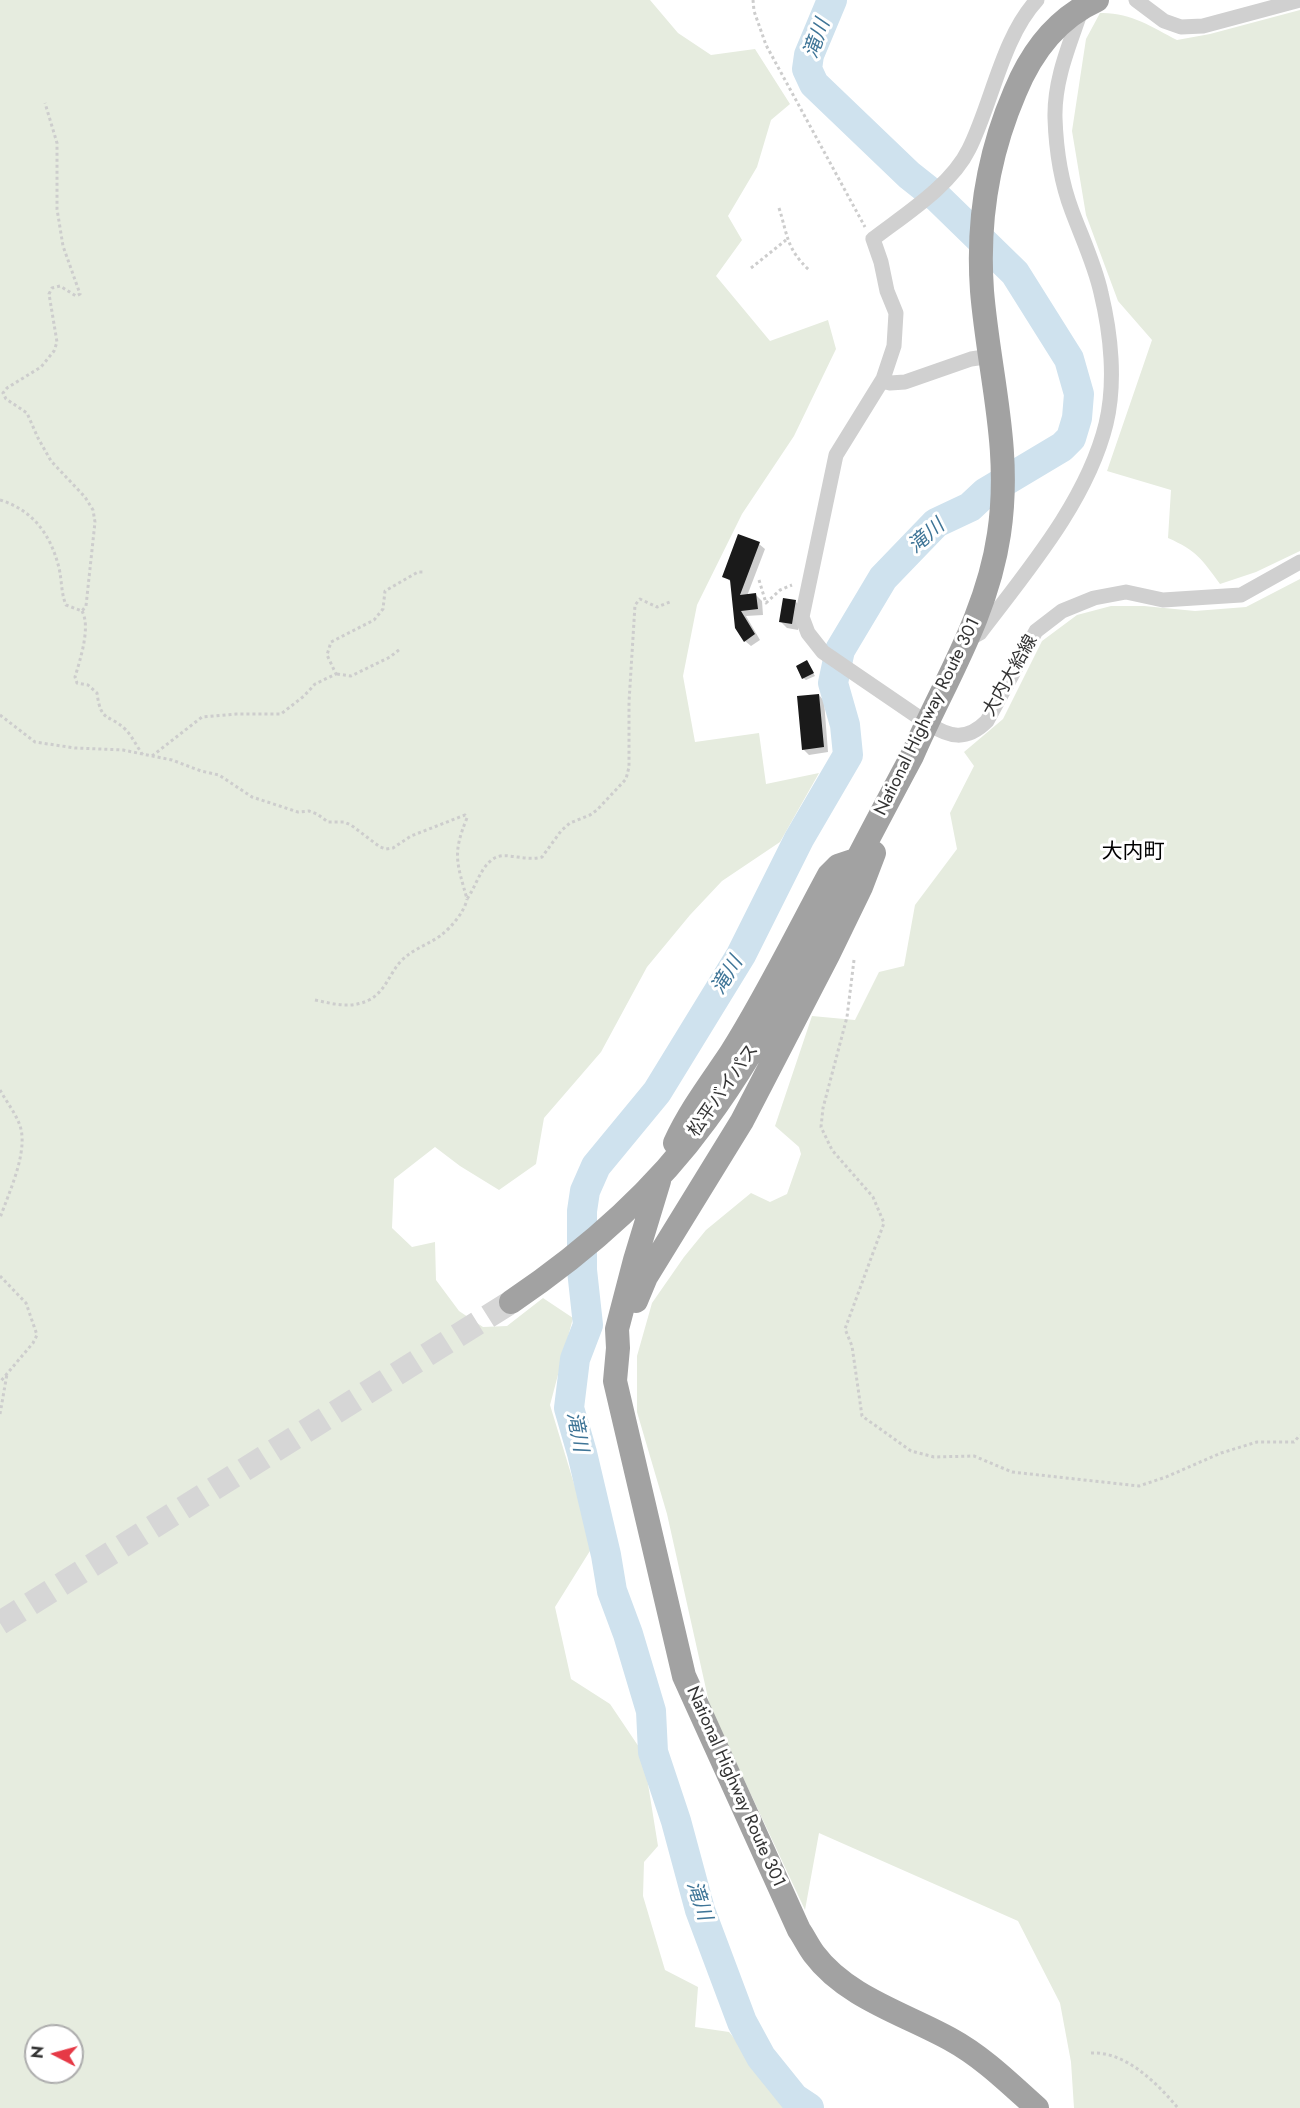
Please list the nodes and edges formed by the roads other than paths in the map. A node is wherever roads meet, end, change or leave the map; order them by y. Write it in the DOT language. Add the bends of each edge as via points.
graph roads {
  1 [pos="1037,0"];
  2 [pos="1136,0"];
  3 [pos="1300,0"];
  4 [pos="1089,4"];
  5 [pos="991,356"];
  6 [pos="882,381"];
  7 [pos="1300,562"];
  8 [pos="968,639"];
  9 [pos="927,723"];
  10 [pos="873,828"];
  11 [pos="856,860"];
  12 [pos="510,1302"];
  13 [pos="618,1348"];
  14 [pos="1037,2108"];
  1 -- 6 [label="street, 大内大給線" via="1025,12 1013,37 969,151 940,185 873,239 896,313 894,346"];
  2 -- 3 [label="street" via="1164,21 1181,27 1203,26"];
  4 -- 5 [label="highway, National Highway Route 301" via="1038,47 1017,86 990,162 981,247 982,292"];
  4 -- 8 [label="street" via="1058,81 1055,117 1064,182 1088,249 1108,327 1110,393 1106,422 1086,479 1056,528 980,633"];
  5 -- 6 [label="street" via="905,382"];
  5 -- 8 [label="highway, National Highway Route 301" via="1002,441 1002,504 993,564"];
  6 -- 9 [label="street, 大内大給線" via="836,455 802,617 808,633 823,652"];
  7 -- 9 [label="street, 大内大給線" via="1240,595 1163,600 1125,592 1094,598 1062,611 1036,631 980,728 960,735 940,731"];
  8 -- 9 [label="highway, National Highway Route 301"];
  9 -- 10 [label="highway, National Highway Route 301"];
  10 -- 11 [label="highway, 松平バイパス"];
  10 -- 13 [label="highway" via="875,849 861,887 742,1121 646,1277"];
  11 -- 12 [label="highway, 松平バイパス" via="747,1061 706,1121 631,1206 591,1242"];
  11 -- 13 [label="highway, National Highway Route 301" via="829,874 731,1053 682,1127 656,1188 635,1260 617,1329"];
  13 -- 14 [label="highway, National Highway Route 301" via="615,1381 684,1676 800,1930 814,1954 837,1977 859,1993 951,2039"];
}
